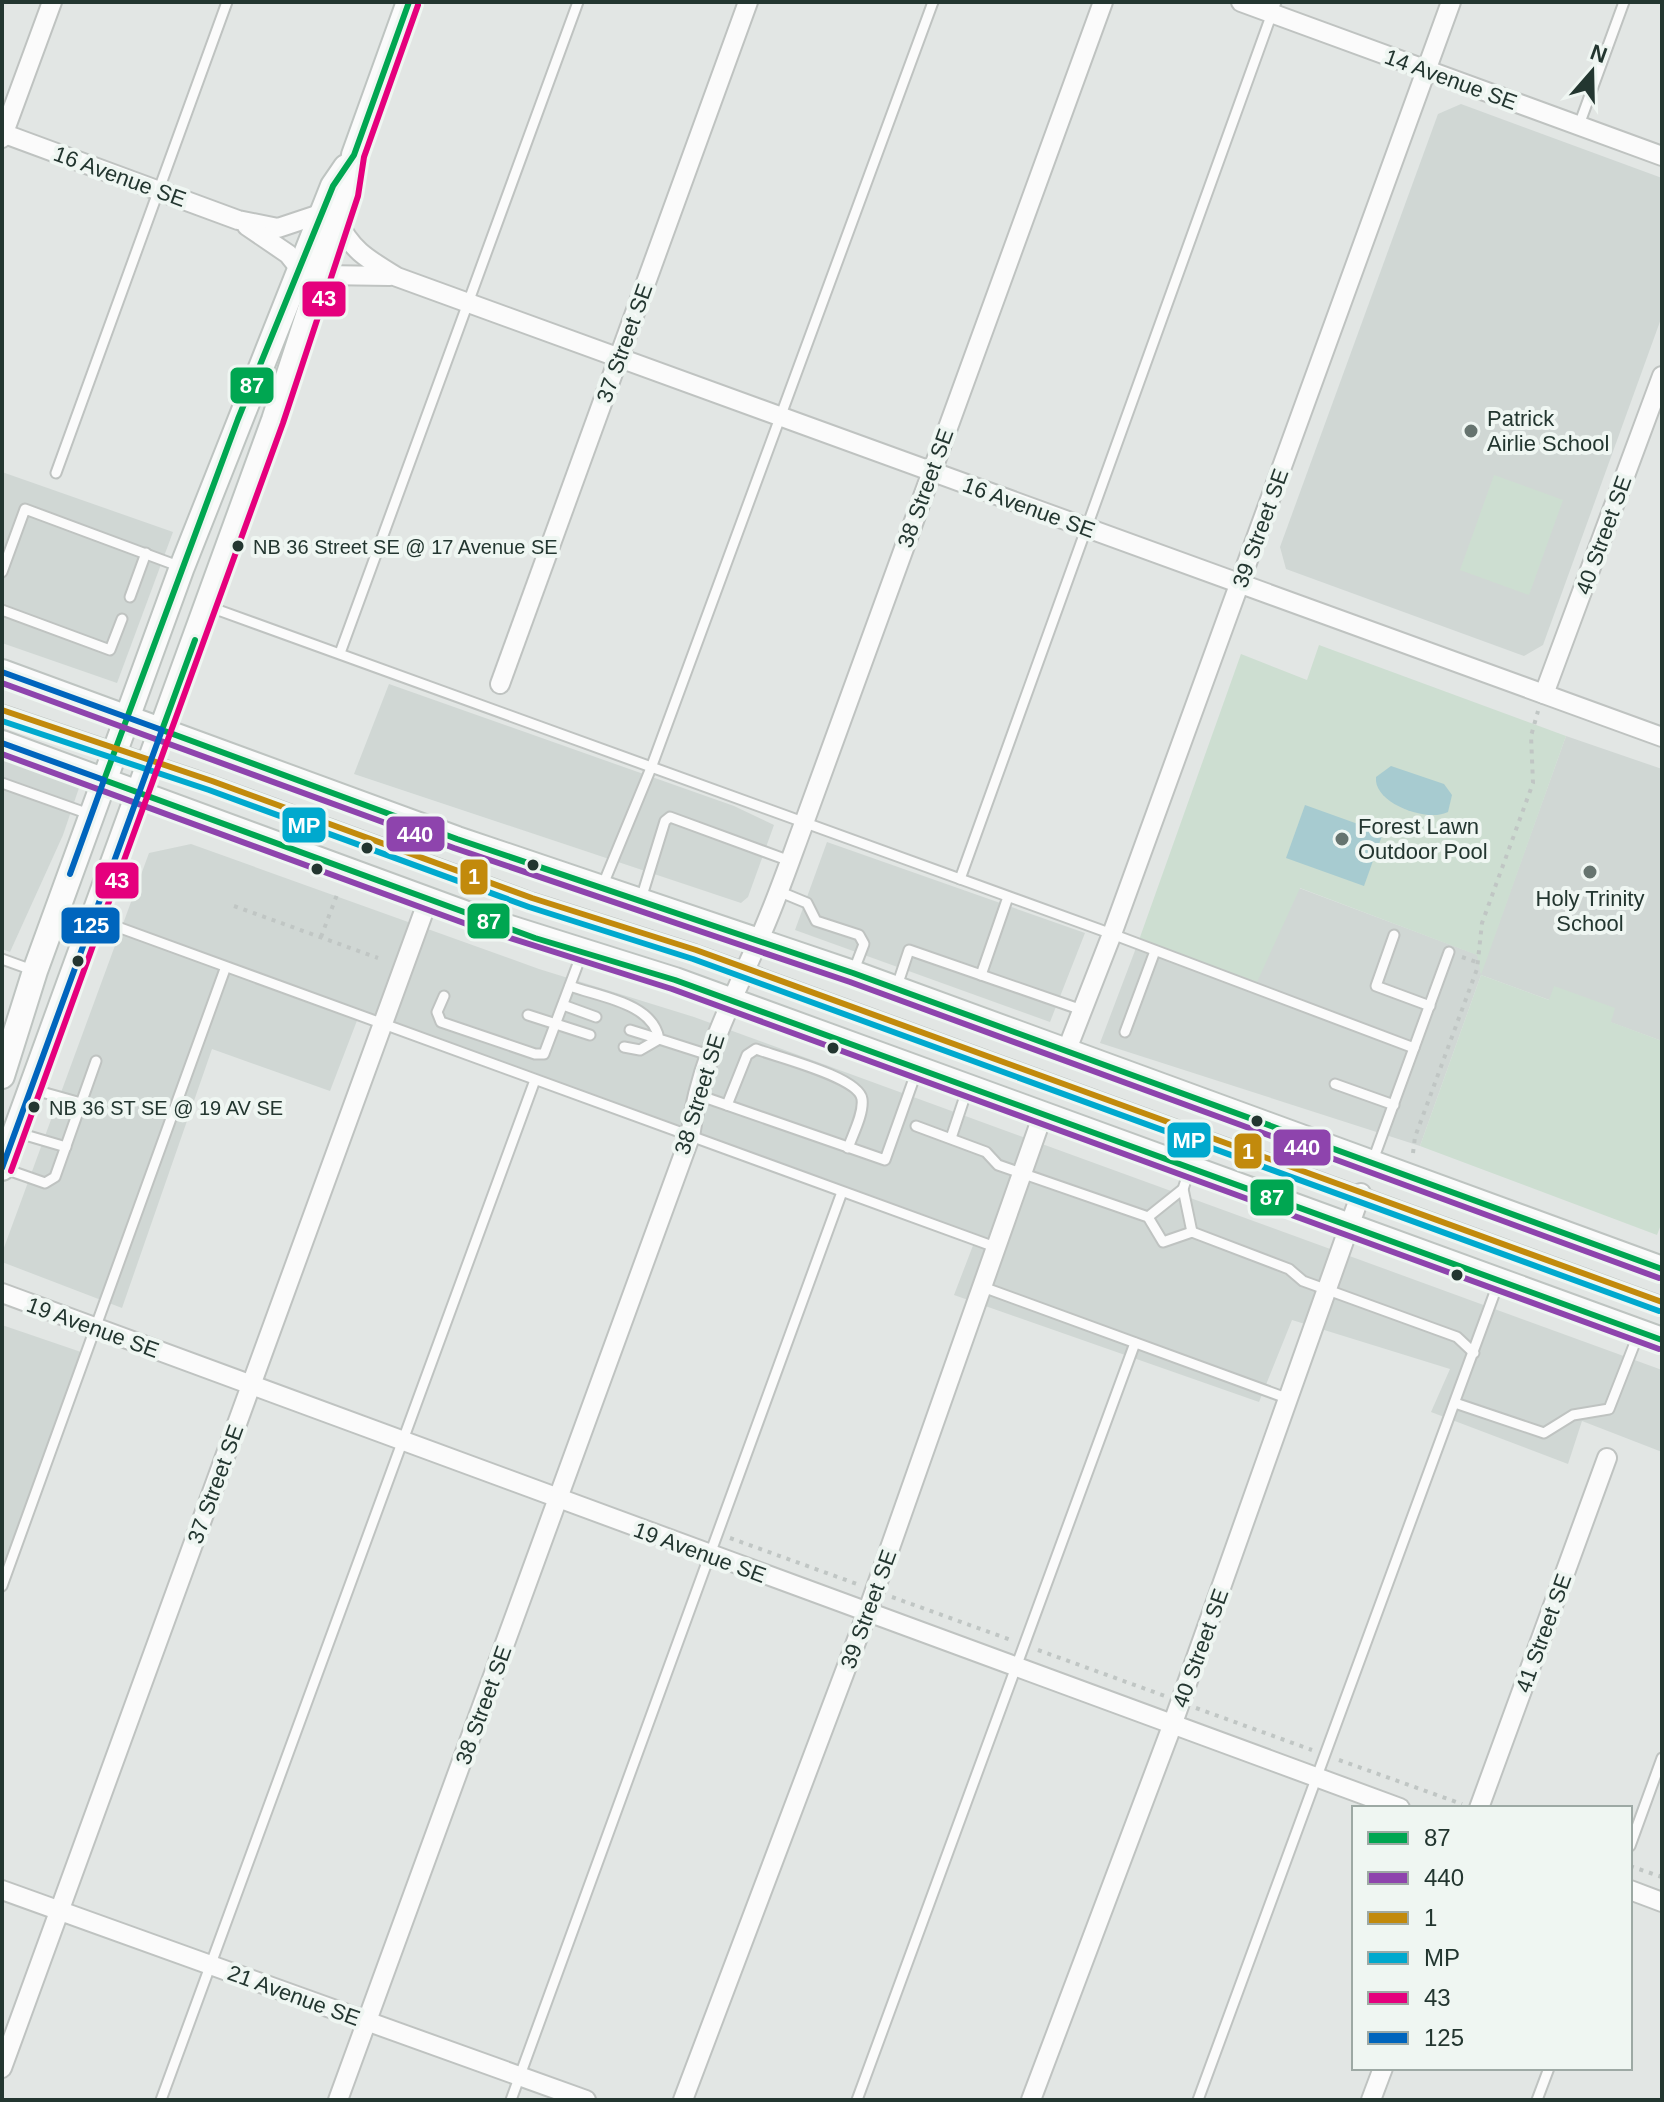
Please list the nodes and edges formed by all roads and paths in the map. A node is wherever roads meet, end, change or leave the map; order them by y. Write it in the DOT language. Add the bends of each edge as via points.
graph roads {
  1 [pos="52,2"];
  2 [pos="227,2"];
  3 [pos="409,2"];
  4 [pos="578,2"];
  5 [pos="748,2"];
  6 [pos="933,2"];
  7 [pos="1103,2"];
  8 [pos="1241,2"];
  9 [pos="1451,2"];
  10 [pos="1624,2"];
  11 [pos="1274,8"];
  12 [pos="1426,70"];
  13 [pos="1579,125"];
  14 [pos="3,135"];
  15 [pos="1662,156"];
  16 [pos="159,190"];
  17 [pos="330,217"];
  18 [pos="238,220"];
  19 [pos="310,272"];
  20 [pos="397,277"];
  21 [pos="469,303"];
  22 [pos="619,358"];
  23 [pos="1662,376"];
  24 [pos="779,416"];
  25 [pos="931,471"];
  26 [pos="56,473"];
  27 [pos="1088,528"];
  28 [pos="146,553"];
  29 [pos="182,567"];
  30 [pos="2,572"];
  31 [pos="1239,583"];
  32 [pos="130,597"];
  33 [pos="207,606"];
  34 [pos="2,610"];
  35 [pos="122,619"];
  36 [pos="340,653"];
  37 [pos="2,672"];
  38 [pos="500,684"];
  39 [pos="1544,694"];
  40 [pos="2,710"];
  41 [pos="128,718"];
  42 [pos="162,730"];
  43 [pos="1662,737"];
  44 [pos="2,743"];
  45 [pos="116,750"];
  46 [pos="150,762"];
  47 [pos="651,768"];
  48 [pos="104,780"];
  49 [pos="2,783"];
  50 [pos="139,793"];
  51 [pos="91,815"];
  52 [pos="804,823"];
  53 [pos="790,861"];
  54 [pos="960,879"];
  55 [pos="602,887"];
  56 [pos="778,891"];
  57 [pos="338,892"];
  58 [pos="1008,897"];
  59 [pos="641,899"];
  60 [pos="428,900"];
  61 [pos="234,906"];
  62 [pos="93,918"];
  63 [pos="325,927"];
  64 [pos="332,930"];
  65 [pos="1112,934"];
  66 [pos="1394,935"];
  67 [pos="321,937"];
  68 [pos="758,941"];
  69 [pos="1155,951"];
  70 [pos="582,952"];
  71 [pos="1449,952"];
  72 [pos="378,958"];
  73 [pos="2,959"];
  74 [pos="225,969"];
  75 [pos="746,969"];
  76 [pos="35,971"];
  77 [pos="853,973"];
  78 [pos="981,975"];
  79 [pos="570,986"];
  80 [pos="896,989"];
  81 [pos="444,996"];
  82 [pos="731,1000"];
  83 [pos="563,1005"];
  84 [pos="1430,1006"];
  85 [pos="1082,1010"];
  86 [pos="528,1015"];
  87 [pos="596,1017"];
  88 [pos="556,1025"];
  89 [pos="383,1026"];
  90 [pos="630,1030"];
  91 [pos="1125,1032"];
  92 [pos="590,1035"];
  93 [pos="659,1039"];
  94 [pos="624,1047"];
  95 [pos="1414,1048"];
  96 [pos="1066,1052"];
  97 [pos="709,1055"];
  98 [pos="96,1061"];
  99 [pos="918,1069"];
  100 [pos="2,1076"];
  101 [pos="535,1080"];
  102 [pos="1335,1084"];
  103 [pos="968,1087"];
  104 [pos="31,1089"];
  105 [pos="695,1093"];
  106 [pos="81,1103"];
  107 [pos="727,1105"];
  108 [pos="1394,1105"];
  109 [pos="1043,1114"];
  110 [pos="916,1126"];
  111 [pos="15,1132"];
  112 [pos="690,1137"];
  113 [pos="951,1138"];
  114 [pos="66,1147"];
  115 [pos="848,1148"];
  116 [pos="1413,1153"];
  117 [pos="1372,1164"];
  118 [pos="2,1168"];
  119 [pos="1022,1173"];
  120 [pos="1187,1178"];
  121 [pos="842,1192"];
  122 [pos="1361,1193"];
  123 [pos="1148,1217"];
  124 [pos="1349,1226"];
  125 [pos="1192,1232"];
  126 [pos="995,1247"];
  127 [pos="1662,1269"];
  128 [pos="1500,1281"];
  129 [pos="980,1286"];
  130 [pos="1326,1289"];
  131 [pos="2,1293"];
  132 [pos="1662,1302"];
  133 [pos="95,1328"];
  134 [pos="1651,1336"];
  135 [pos="1135,1343"];
  136 [pos="1474,1353"];
  137 [pos="251,1386"];
  138 [pos="1289,1399"];
  139 [pos="1455,1403"];
  140 [pos="400,1440"];
  141 [pos="1607,1458"];
  142 [pos="558,1499"];
  143 [pos="718,1534"];
  144 [pos="711,1555"];
  145 [pos="2,1586"];
  146 [pos="875,1591"];
  147 [pos="867,1613"];
  148 [pos="1023,1645"];
  149 [pos="1015,1668"];
  150 [pos="1180,1702"];
  151 [pos="1172,1726"];
  152 [pos="1323,1754"];
  153 [pos="1662,1758"];
  154 [pos="1315,1777"];
  155 [pos="1395,1806"];
  156 [pos="1466,1806"];
  157 [pos="1480,1806"];
  158 [pos="1632,1840"];
  159 [pos="1632,1867"];
  160 [pos="1662,1877"];
  161 [pos="2,1890"];
  162 [pos="1632,1891"];
  163 [pos="1662,1902"];
  164 [pos="60,1911"];
  165 [pos="210,1965"];
  166 [pos="367,2021"];
  167 [pos="2,2068"];
  168 [pos="1382,2070"];
  169 [pos="1548,2070"];
  170 [pos="520,2076"];
  171 [pos="161,2100"];
  172 [pos="338,2100"];
  173 [pos="511,2100"];
  174 [pos="586,2100"];
  175 [pos="683,2100"];
  176 [pos="857,2100"];
  177 [pos="1031,2100"];
  178 [pos="1198,2100"];
  179 [pos="1371,2100"];
  180 [pos="1537,2100"];
  1 -- 14 [label="street"];
  2 -- 16 [label="lane"];
  3 -- 17 [label="main road" via="354,155 333,186"];
  4 -- 21 [label="lane"];
  5 -- 22 [label="street, 37 Street SE"];
  6 -- 24 [label="lane"];
  7 -- 25 [label="street, 38 Street SE"];
  8 -- 11 [label="street, 14 Avenue SE"];
  9 -- 12 [label="street, 39 Street SE"];
  10 -- 13 [label="lane"];
  11 -- 12 [label="street, 14 Avenue SE"];
  11 -- 27 [label="lane"];
  12 -- 13 [label="street, 14 Avenue SE"];
  12 -- 31 [label="street, 39 Street SE"];
  13 -- 15 [label="street, 14 Avenue SE"];
  14 -- 16 [label="street, 16 Avenue SE"];
  16 -- 18 [label="street, 16 Avenue SE"];
  16 -- 26 [label="lane"];
  17 -- 18 [label="street, 16 Avenue SE" via="278,228"];
  17 -- 19 [label="main road"];
  17 -- 20 [label="street, 16 Avenue SE" via="364,258"];
  18 -- 19 [label="street, 16 Avenue SE"];
  19 -- 20 [label="street, 16 Avenue SE"];
  19 -- 29 [label="main road"];
  19 -- 33 [label="main road"];
  20 -- 21 [label="street, 16 Avenue SE"];
  21 -- 22 [label="street, 16 Avenue SE"];
  21 -- 36 [label="lane"];
  22 -- 24 [label="street, 16 Avenue SE"];
  22 -- 38 [label="street, 37 Street SE"];
  23 -- 39 [label="street, 40 Street SE"];
  24 -- 25 [label="street, 16 Avenue SE"];
  24 -- 47 [label="lane"];
  25 -- 27 [label="street, 16 Avenue SE"];
  25 -- 52 [label="street, 38 Street SE"];
  27 -- 31 [label="street, 16 Avenue SE"];
  27 -- 54 [label="lane"];
  28 -- 29 [label="lane"];
  28 -- 30 [label="lane" via="25,509"];
  28 -- 32 [label="lane"];
  29 -- 41 [label="main road"];
  31 -- 39 [label="street, 16 Avenue SE"];
  31 -- 65 [label="street, 39 Street SE"];
  33 -- 36 [label="lane"];
  33 -- 42 [label="main road"];
  34 -- 35 [label="lane" via="110,650"];
  36 -- 47 [label="lane"];
  37 -- 41 [label="main road"];
  39 -- 43 [label="street, 16 Avenue SE"];
  39 -- 116 [label="path" via="1531,736 1533,783 1482,923 1477,969"];
  40 -- 45 [label="lane"];
  41 -- 42 [label="main road"];
  41 -- 45 [label="main road"];
  42 -- 46 [label="main road"];
  42 -- 55 [label="main road"];
  44 -- 48 [label="main road"];
  45 -- 46 [label="lane"];
  45 -- 48 [label="main road"];
  46 -- 50 [label="main road"];
  46 -- 75 [label="lane"];
  47 -- 52 [label="lane"];
  47 -- 55 [label="lane"];
  48 -- 50 [label="main road"];
  48 -- 51 [label="main road"];
  49 -- 51 [label="lane"];
  50 -- 60 [label="main road"];
  50 -- 62 [label="main road"];
  51 -- 76 [label="main road"];
  52 -- 53 [label="street, 38 Street SE"];
  52 -- 54 [label="lane"];
  53 -- 56 [label="street, 38 Street SE"];
  53 -- 59 [label="lane" via="670,817"];
  54 -- 58 [label="lane"];
  55 -- 59 [label="main road"];
  56 -- 68 [label="street, 38 Street SE"];
  56 -- 77 [label="lane" via="807,903 816,921 859,935 864,944"];
  57 -- 63 [label="path"];
  58 -- 65 [label="lane"];
  58 -- 78 [label="lane"];
  59 -- 68 [label="main road"];
  60 -- 70 [label="main road"];
  60 -- 89 [label="street, 37 Street SE"];
  61 -- 67 [label="path"];
  62 -- 74 [label="lane"];
  62 -- 104 [label="main road"];
  63 -- 64 [label="path"];
  63 -- 67 [label="path"];
  65 -- 69 [label="lane"];
  65 -- 85 [label="street, 39 Street SE"];
  66 -- 84 [label="lane" via="1376,986"];
  67 -- 72 [label="path"];
  68 -- 75 [label="street, 38 Street SE"];
  68 -- 77 [label="main road"];
  69 -- 91 [label="lane"];
  69 -- 95 [label="lane"];
  70 -- 79 [label="lane"];
  70 -- 82 [label="main road"];
  71 -- 84 [label="lane"];
  73 -- 76 [label="lane"];
  74 -- 89 [label="lane"];
  74 -- 133 [label="lane"];
  75 -- 82 [label="street, 38 Street SE"];
  75 -- 122 [label="lane"];
  76 -- 100 [label="main road"];
  77 -- 80 [label="main road"];
  78 -- 80 [label="lane" via="909,950"];
  78 -- 85 [label="lane"];
  79 -- 83 [label="lane"];
  79 -- 93 [label="lane" via="642,1011 653,1020"];
  80 -- 96 [label="main road"];
  81 -- 88 [label="lane" via="437,1012 441,1022 535,1054 544,1054"];
  82 -- 97 [label="street, 38 Street SE"];
  82 -- 99 [label="main road"];
  83 -- 87 [label="lane"];
  83 -- 88 [label="lane"];
  84 -- 95 [label="lane"];
  85 -- 96 [label="street, 39 Street SE"];
  86 -- 88 [label="lane"];
  88 -- 92 [label="lane"];
  89 -- 101 [label="lane"];
  89 -- 137 [label="street, 37 Street SE"];
  90 -- 93 [label="lane"];
  93 -- 94 [label="lane" via="640,1050"];
  93 -- 97 [label="lane"];
  95 -- 108 [label="lane"];
  96 -- 117 [label="main road"];
  97 -- 105 [label="street, 38 Street SE"];
  98 -- 106 [label="lane"];
  99 -- 103 [label="main road"];
  99 -- 115 [label="lane" via="885,1160"];
  101 -- 112 [label="lane"];
  101 -- 140 [label="lane"];
  102 -- 108 [label="lane"];
  103 -- 109 [label="main road"];
  103 -- 113 [label="lane"];
  104 -- 106 [label="lane"];
  104 -- 111 [label="main road"];
  105 -- 107 [label="lane"];
  105 -- 112 [label="street, 38 Street SE"];
  106 -- 114 [label="lane"];
  107 -- 115 [label="lane"];
  107 -- 115 [label="lane" via="747,1055 756,1049 845,1080 860,1091 863,1102"];
  108 -- 117 [label="lane"];
  109 -- 119 [label="street, 39 Street SE"];
  109 -- 120 [label="main road"];
  110 -- 113 [label="lane"];
  111 -- 114 [label="lane"];
  111 -- 118 [label="main road"];
  112 -- 121 [label="lane"];
  112 -- 142 [label="street, 38 Street SE"];
  113 -- 119 [label="lane"];
  114 -- 118 [label="lane" via="51,1181 45,1183"];
  117 -- 127 [label="main road"];
  119 -- 123 [label="lane"];
  119 -- 126 [label="street, 39 Street SE"];
  120 -- 123 [label="lane"];
  120 -- 124 [label="main road"];
  120 -- 125 [label="lane"];
  121 -- 126 [label="lane"];
  121 -- 143 [label="lane"];
  122 -- 124 [label="street, 40 Street SE"];
  122 -- 132 [label="lane"];
  123 -- 125 [label="lane" via="1163,1242"];
  124 -- 128 [label="main road"];
  124 -- 130 [label="street, 40 Street SE"];
  125 -- 130 [label="lane"];
  126 -- 129 [label="street, 39 Street SE"];
  128 -- 134 [label="main road"];
  128 -- 136 [label="lane"];
  129 -- 135 [label="lane"];
  129 -- 146 [label="street, 39 Street SE"];
  130 -- 136 [label="lane" via="1457,1337"];
  130 -- 138 [label="street, 40 Street SE"];
  131 -- 133 [label="street, 19 Avenue SE"];
  133 -- 137 [label="street, 19 Avenue SE"];
  133 -- 145 [label="lane"];
  134 -- 139 [label="lane" via="1609,1409 1573,1415 1544,1433"];
  135 -- 138 [label="lane"];
  135 -- 148 [label="lane"];
  136 -- 139 [label="lane"];
  137 -- 140 [label="street, 19 Avenue SE"];
  137 -- 164 [label="street, 37 Street SE"];
  138 -- 150 [label="street, 40 Street SE"];
  139 -- 152 [label="lane"];
  140 -- 142 [label="street, 19 Avenue SE"];
  140 -- 165 [label="lane"];
  141 -- 157 [label="street, 41 Street SE"];
  142 -- 144 [label="street, 19 Avenue SE"];
  142 -- 166 [label="street, 38 Street SE"];
  143 -- 144 [label="lane"];
  143 -- 146 [label="path"];
  144 -- 147 [label="street, 19 Avenue SE"];
  144 -- 170 [label="lane"];
  146 -- 147 [label="street, 39 Street SE"];
  146 -- 148 [label="path"];
  147 -- 149 [label="street, 19 Avenue SE"];
  147 -- 175 [label="street, 39 Street SE"];
  148 -- 149 [label="lane"];
  148 -- 150 [label="path"];
  149 -- 151 [label="street, 19 Avenue SE"];
  149 -- 176 [label="lane"];
  150 -- 151 [label="street, 40 Street SE"];
  150 -- 152 [label="path"];
  151 -- 154 [label="street, 19 Avenue SE"];
  151 -- 177 [label="street, 40 Street SE"];
  152 -- 154 [label="lane"];
  152 -- 156 [label="path"];
  153 -- 158 [label="lane"];
  154 -- 155 [label="street, 19 Avenue SE"];
  154 -- 178 [label="lane"];
  159 -- 160 [label="path"];
  161 -- 164 [label="street, 21 Avenue SE"];
  162 -- 163 [label="street"];
  164 -- 165 [label="street, 21 Avenue SE"];
  164 -- 167 [label="street, 37 Street SE"];
  165 -- 166 [label="street, 21 Avenue SE"];
  165 -- 171 [label="lane"];
  166 -- 170 [label="street, 21 Avenue SE"];
  166 -- 172 [label="street, 38 Street SE"];
  168 -- 179 [label="street"];
  169 -- 180 [label="lane"];
  170 -- 173 [label="lane"];
  170 -- 174 [label="street, 21 Avenue SE"];
}
